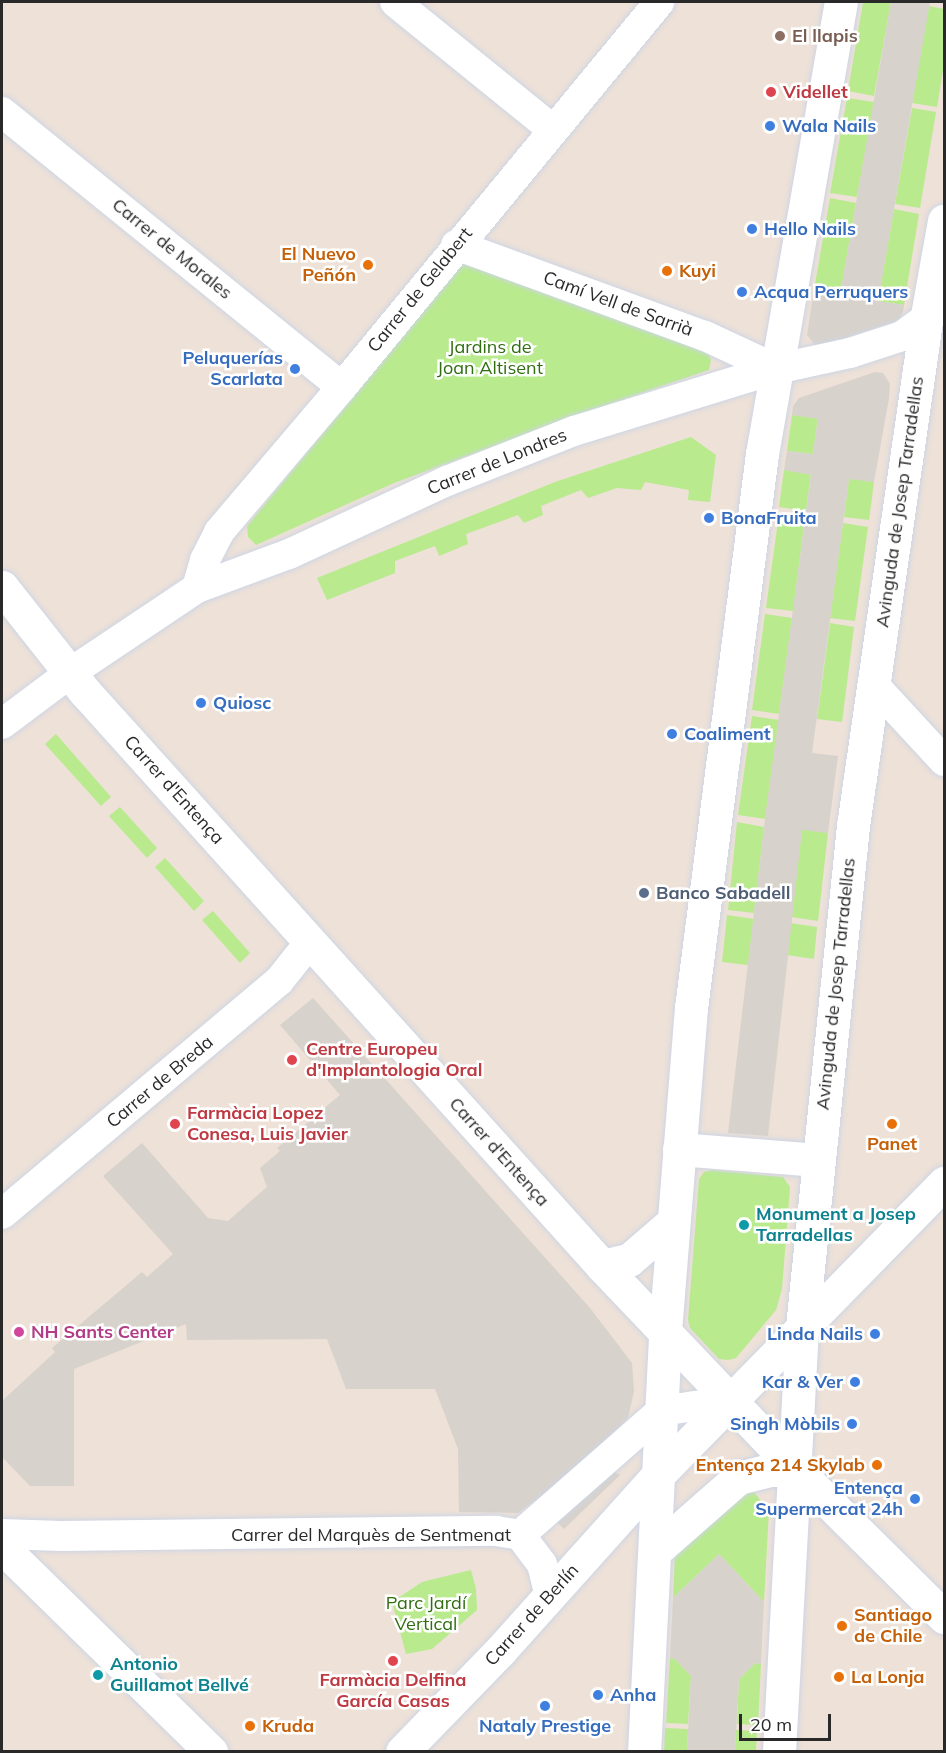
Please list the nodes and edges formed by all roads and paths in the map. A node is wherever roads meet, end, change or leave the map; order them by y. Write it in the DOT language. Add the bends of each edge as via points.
graph roads {
  1 [pos="395,2"];
  2 [pos="659,2"];
  3 [pos="841,2"];
  4 [pos="2,112"];
  5 [pos="553,130"];
  6 [pos="945,221"];
  7 [pos="456,245"];
  8 [pos="935,313"];
  9 [pos="776,369"];
  10 [pos="342,387"];
  11 [pos="2,587"];
  12 [pos="197,588"];
  13 [pos="70,673"];
  14 [pos="873,684"];
  15 [pos="2,724"];
  16 [pos="945,761"];
  17 [pos="310,942"];
  18 [pos="679,1149"];
  19 [pos="818,1160"];
  20 [pos="945,1183"];
  21 [pos="2,1214"];
  22 [pos="673,1222"];
  23 [pos="602,1266"];
  24 [pos="802,1327"];
  25 [pos="665,1331"];
  26 [pos="729,1401"];
  27 [pos="661,1411"];
  28 [pos="796,1470"];
  29 [pos="658,1475"];
  30 [pos="2,1534"];
  31 [pos="520,1535"];
  32 [pos="2,1547"];
  33 [pos="656,1551"];
  34 [pos="550,1596"];
  35 [pos="945,1617"];
  36 [pos="211,1752"];
  37 [pos="402,1752"];
  38 [pos="644,1752"];
  39 [pos="780,1752"];
  1 -- 5 [label="street"];
  2 -- 5 [label="street, Carrer de Gelabert"];
  3 -- 9 [label="main road"];
  4 -- 10 [label="street, Carrer de Morales"];
  5 -- 7 [label="street, Carrer de Gelabert"];
  6 -- 8 [label="main road, Avinguda de Josep Tarradellas"];
  7 -- 9 [label="street, Camí Vell de Sarrià" via="705,336"];
  7 -- 10 [label="street, Carrer de Gelabert"];
  8 -- 9 [label="street, Carrer de Londres" via="891,340"];
  8 -- 14 [label="main road, Avinguda de Josep Tarradellas"];
  9 -- 12 [label="street, Carrer de Londres" via="574,430 288,554"];
  9 -- 18 [label="main road" via="696,973"];
  10 -- 12 [label="street, Carrer de Gelabert" via="219,532"];
  11 -- 13 [label="main road, Carrer d'Entença"];
  12 -- 13 [label="street, Carrer de Londres"];
  13 -- 15 [label="street, Carrer de Londres"];
  13 -- 17 [label="main road, Carrer d'Entença"];
  14 -- 16 [label="street"];
  14 -- 19 [label="main road, Avinguda de Josep Tarradellas" via="853,826"];
  17 -- 21 [label="street, Carrer de Breda" via="279,981"];
  17 -- 23 [label="main road, Carrer d'Entença"];
  18 -- 19 [label="main road"];
  18 -- 22 [label="main road"];
  19 -- 24 [label="main road, Avinguda de Josep Tarradellas"];
  20 -- 24 [label="main road"];
  22 -- 23 [label="main road" via="629,1260"];
  22 -- 25 [label="main road"];
  23 -- 25 [label="main road, Carrer d'Entença"];
  24 -- 26 [label="main road"];
  24 -- 28 [label="main road, Avinguda de Josep Tarradellas"];
  25 -- 26 [label="main road, Carrer d'Entença"];
  25 -- 27 [label="main road"];
  26 -- 27 [label="street"];
  26 -- 28 [label="main road, Carrer d'Entença"];
  26 -- 29 [label="main road"];
  27 -- 29 [label="main road"];
  27 -- 31 [label="street, Carrer del Marquès de Sentmenat"];
  28 -- 33 [label="main road" via="770,1470 738,1478"];
  28 -- 35 [label="main road, Carrer d'Entença"];
  28 -- 39 [label="main road, Avinguda de Josep Tarradellas"];
  29 -- 33 [label="main road"];
  29 -- 34 [label="main road, Carrer de Berlín"];
  30 -- 31 [label="street, Carrer del Marquès de Sentmenat" via="496,1531"];
  31 -- 34 [label="street" via="542,1564"];
  32 -- 36 [label="main road"];
  33 -- 38 [label="main road"];
  34 -- 37 [label="main road, Carrer de Berlín"];
}
